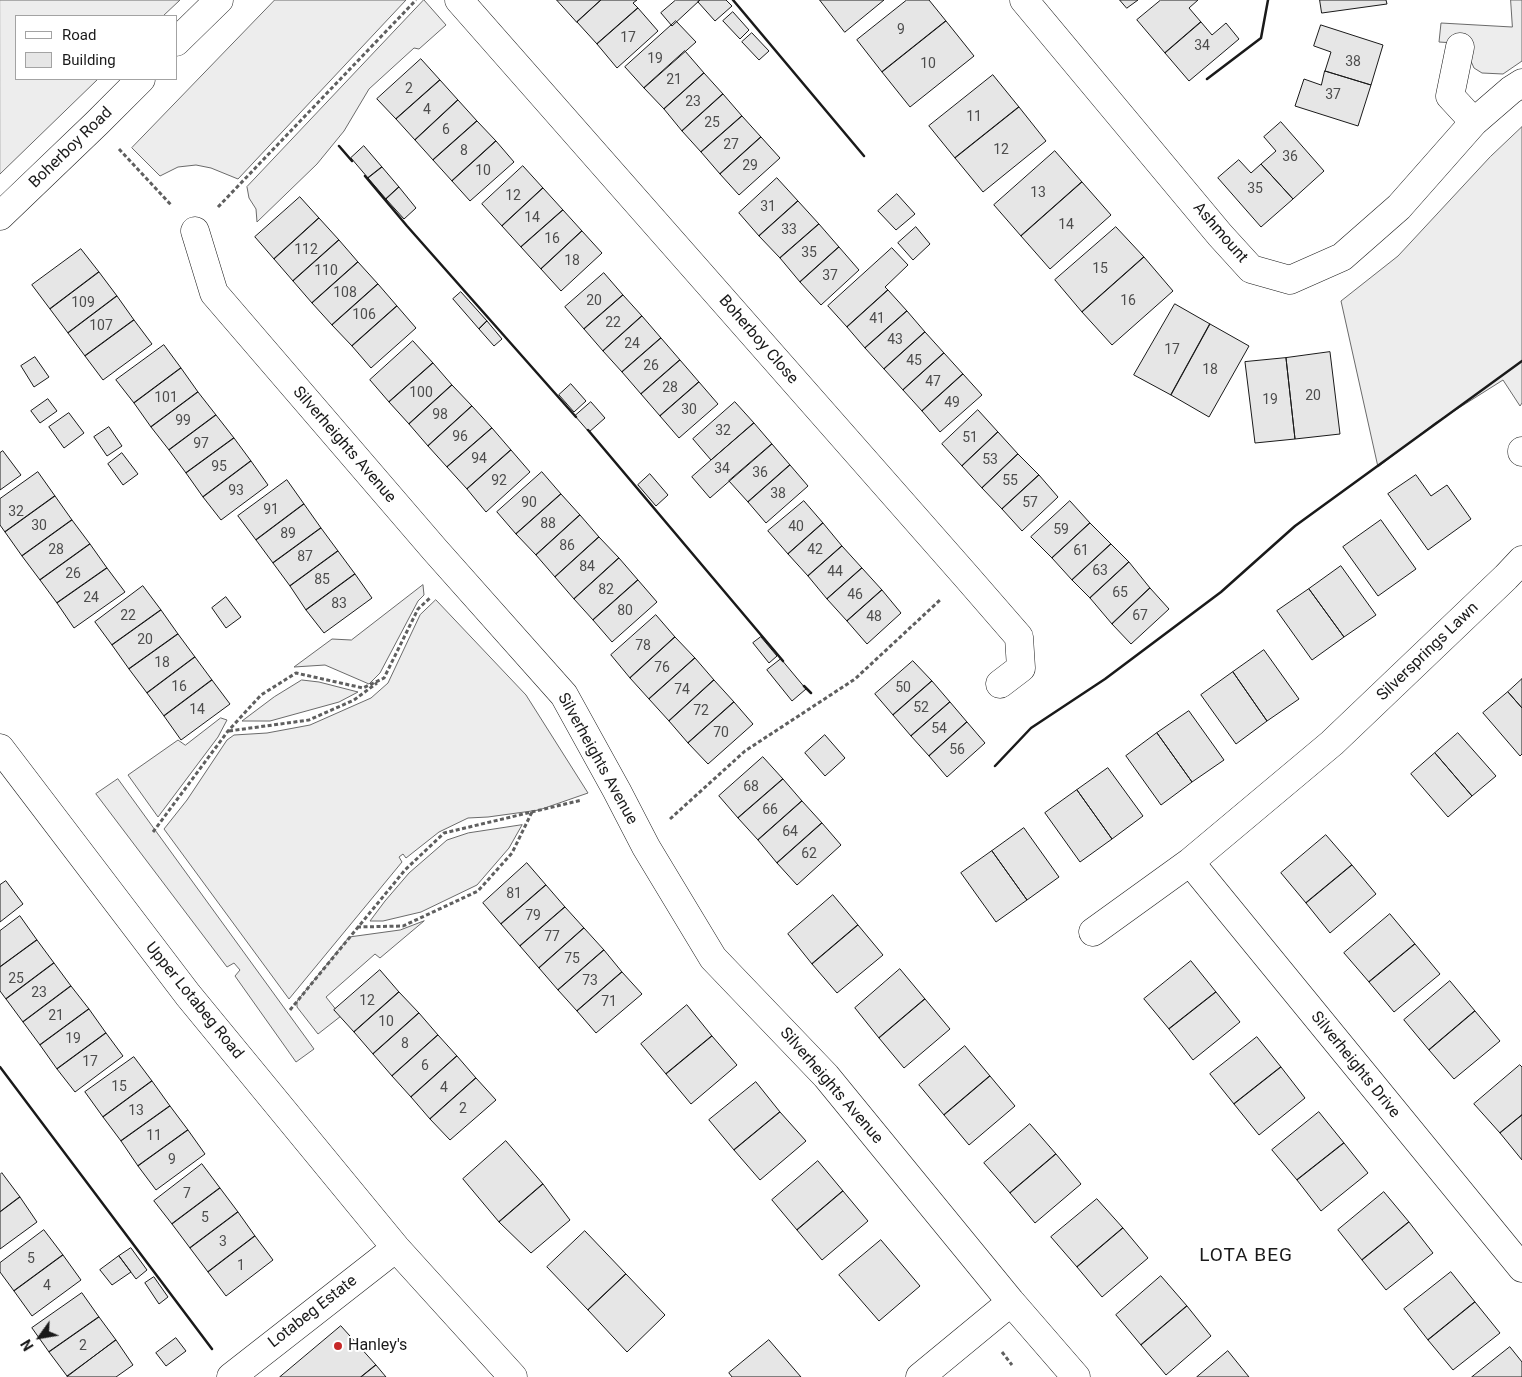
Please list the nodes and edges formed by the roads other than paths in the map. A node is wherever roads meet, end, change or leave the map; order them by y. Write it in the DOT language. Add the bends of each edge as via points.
graph roads {
  1 [pos="218,0"];
  2 [pos="459,0"];
  3 [pos="1024,0"];
  4 [pos="178,40"];
  5 [pos="1460,47"];
  6 [pos="140,80"];
  7 [pos="1522,83"];
  8 [pos="1474,122"];
  9 [pos="0,216"];
  10 [pos="195,231"];
  11 [pos="1522,560"];
  12 [pos="1000,684"];
  13 [pos="0,748"];
  14 [pos="1190,862"];
  15 [pos="1093,932"];
  16 [pos="396,1248"];
  17 [pos="1522,1268"];
  18 [pos="1011,1302"];
  19 [pos="231,1377"];
  20 [pos="513,1377"];
  21 [pos="920,1377"];
  22 [pos="1076,1377"];
  1 -- 4 [label="street"];
  2 -- 12 [label="street, Boherboy Close" via="1019,637 1022,668"];
  3 -- 8 [label="street, Ashmount" via="1251,268 1290,280 1342,257 1399,206"];
  5 -- 8 [label="street" via="1450,96"];
  6 -- 9 [label="street, Boherboy Road"];
  7 -- 8 [label="street, Ashmount"];
  10 -- 18 [label="street, Silverheights Avenue" via="214,293 564,694 646,847 712,958 826,1076"];
  11 -- 14 [label="street, Silversprings Lawn" via="1332,743"];
  13 -- 16 [label="street, Upper Lotabeg Road" via="188,995"];
  14 -- 15 [label="street"];
  14 -- 17 [label="street, Silverheights Drive"];
  16 -- 19 [label="street, Lotabeg Estate"];
  16 -- 20 [label="street, Upper Lotabeg Road"];
  18 -- 21 [label="street"];
  18 -- 22 [label="street, Silverheights Avenue"];
}
